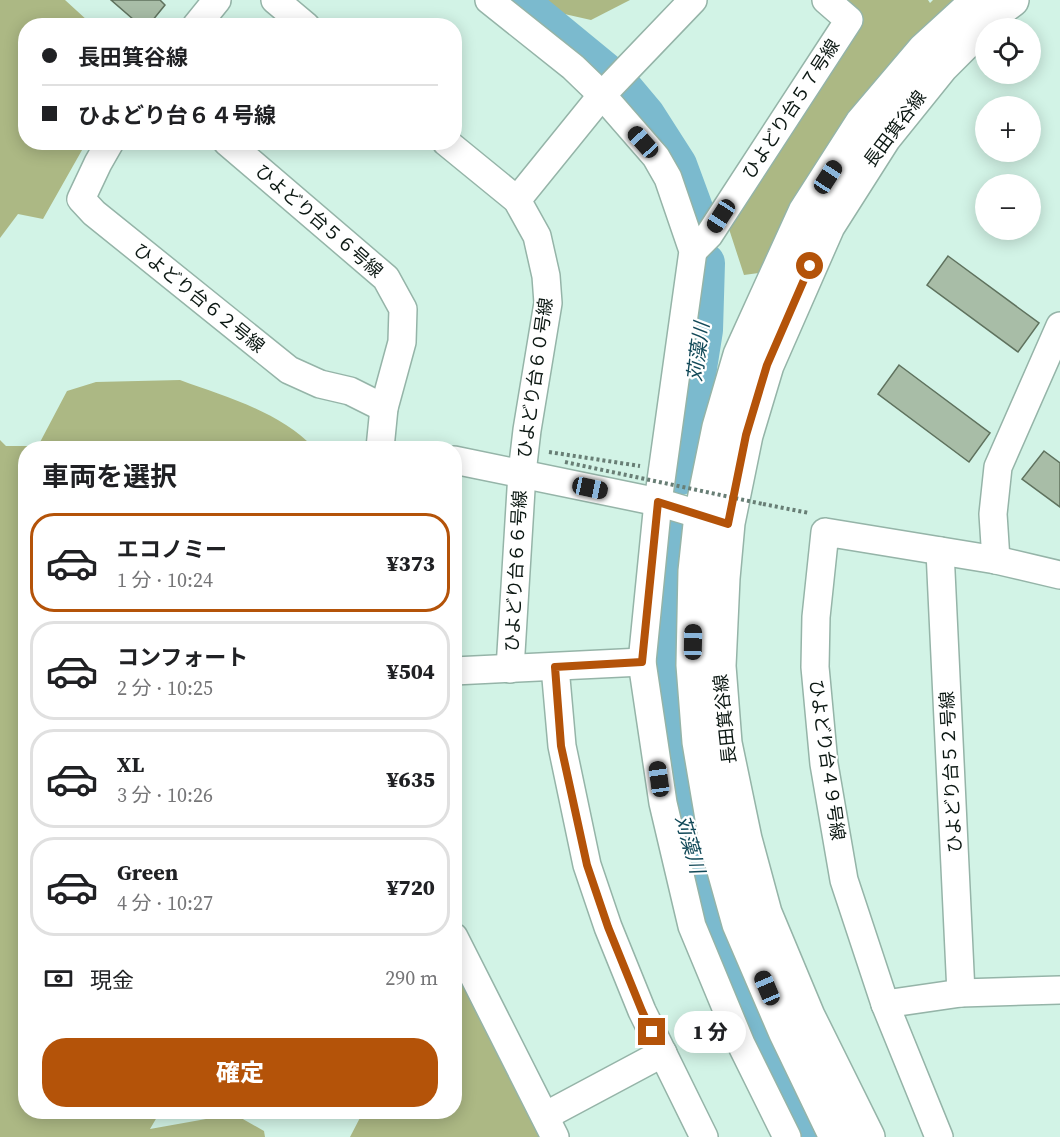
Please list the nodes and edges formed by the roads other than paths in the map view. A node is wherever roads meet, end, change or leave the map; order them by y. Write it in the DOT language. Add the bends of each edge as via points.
graph roads {
  1 [pos="216,0"];
  2 [pos="275,0"];
  3 [pos="489,0"];
  4 [pos="693,0"];
  5 [pos="826,0"];
  6 [pos="979,0"];
  7 [pos="1012,0"];
  8 [pos="202,18"];
  9 [pos="296,18"];
  10 [pos="602,95"];
  11 [pos="105,150"];
  12 [pos="236,150"];
  13 [pos="456,150"];
  14 [pos="517,200"];
  15 [pos="693,251"];
  16 [pos="1060,326"];
  17 [pos="384,408"];
  18 [pos="387,441"];
  19 [pos="462,460"];
  20 [pos="523,461"];
  21 [pos="658,502"];
  22 [pos="714,519"];
  23 [pos="940,551"];
  24 [pos="996,560"];
  25 [pos="1060,575"];
  26 [pos="642,662"];
  27 [pos="555,667"];
  28 [pos="510,669"];
  29 [pos="462,671"];
  30 [pos="462,953"];
  31 [pos="1060,990"];
  32 [pos="962,993"];
  33 [pos="885,1004"];
  34 [pos="663,1053"];
  35 [pos="550,1126"];
  36 [pos="704,1137"];
  37 [pos="788,1137"];
  38 [pos="836,1137"];
  39 [pos="868,1137"];
  40 [pos="939,1137"];
  1 -- 8 [label="street"];
  2 -- 9 [label="street"];
  3 -- 10 [label="street"];
  4 -- 10 [label="street"];
  5 -- 15 [label="street, ひよどり台５７号線" via="849,20 709,236"];
  6 -- 22 [label="street, 長田箕谷線" via="924,50 862,123 804,212 740,355 719,427"];
  7 -- 22 [label="street, 長田箕谷線" via="942,66 884,138 828,226 767,365"];
  10 -- 14 [label="street"];
  10 -- 15 [label="street" via="656,157 668,178"];
  11 -- 17 [label="street, ひよどり台６２号線" via="81,199 94,213 290,370 320,384 350,391"];
  12 -- 17 [label="street, ひよどり台５６号線" via="386,278 403,309 402,342"];
  13 -- 14 [label="street, ひよどり台６０号線"];
  14 -- 20 [label="street, ひよどり台６０号線" via="537,236 548,303"];
  15 -- 21 [label="street"];
  16 -- 24 [label="street" via="998,467 993,514"];
  17 -- 18 [label="street, ひよどり台５６号線"];
  19 -- 20 [label="street"];
  20 -- 21 [label="street"];
  20 -- 28 [label="street, ひよどり台６６号線"];
  21 -- 22 [label="street"];
  21 -- 26 [label="street"];
  22 -- 38 [label="street, 長田箕谷線" via="695,571 693,665 699,742 716,842 739,924"];
  22 -- 39 [label="street, 長田箕谷線" via="723,578 719,666 724,743 745,838 765,913 808,1016"];
  23 -- 24 [label="street"];
  23 -- 32 [label="street, ひよどり台５２号線"];
  23 -- 33 [label="street, ひよどり台４９号線" via="825,532 815,667 824,764 844,880"];
  24 -- 25 [label="street"];
  26 -- 27 [label="street"];
  26 -- 37 [label="street" via="663,803 692,926 741,1044"];
  27 -- 28 [label="street"];
  27 -- 34 [label="street" via="561,746 587,865 608,927"];
  28 -- 29 [label="street"];
  30 -- 35 [label="street"];
  31 -- 32 [label="street"];
  32 -- 33 [label="street"];
  33 -- 40 [label="street, ひよどり台４９号線"];
  34 -- 35 [label="street"];
  34 -- 36 [label="street"];
}
